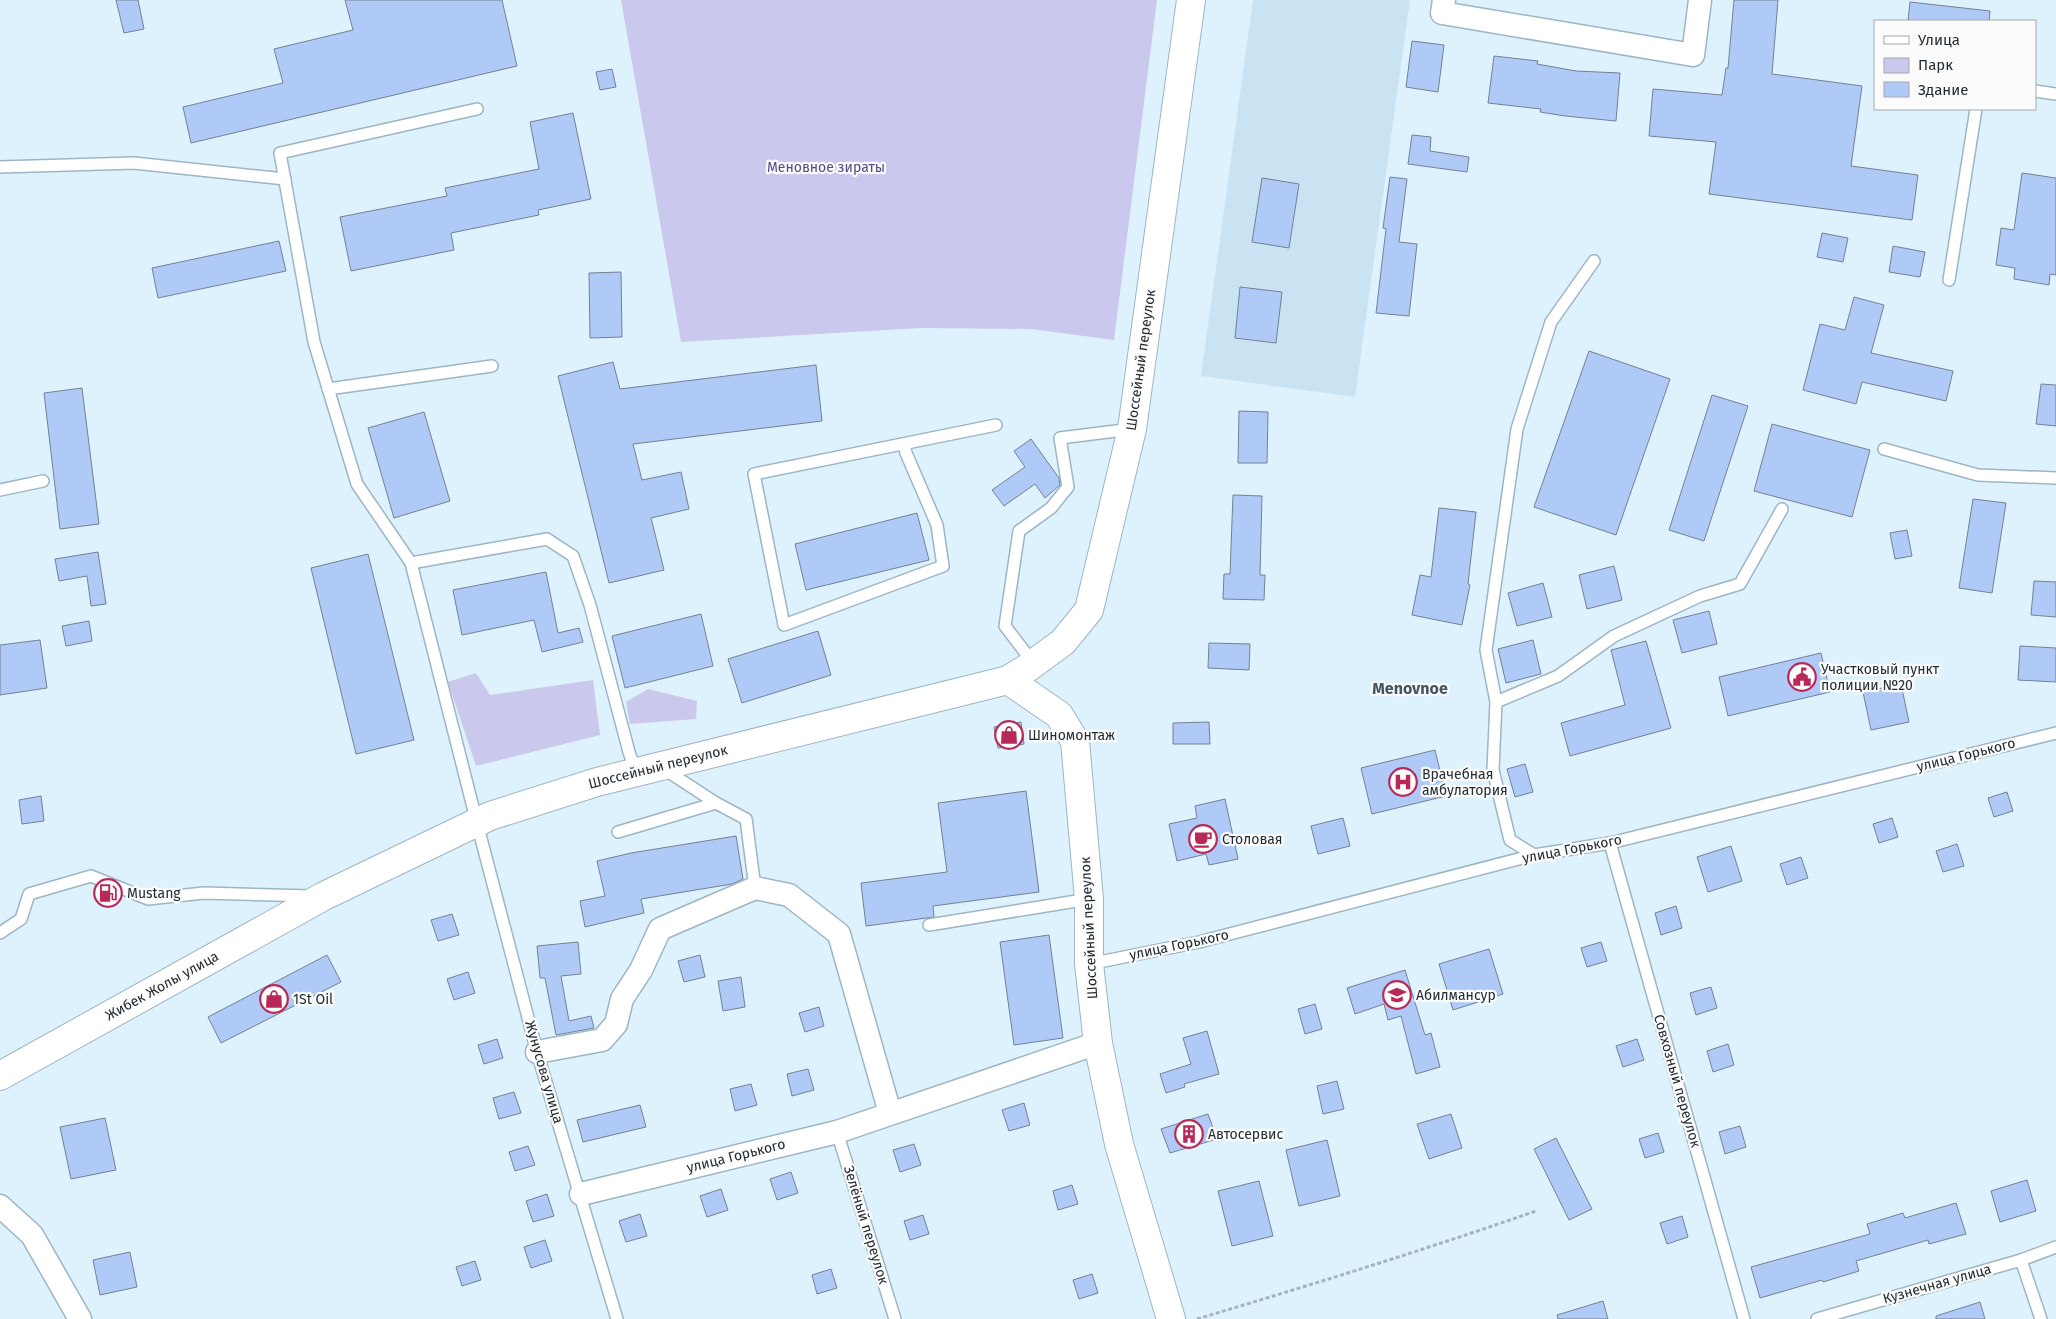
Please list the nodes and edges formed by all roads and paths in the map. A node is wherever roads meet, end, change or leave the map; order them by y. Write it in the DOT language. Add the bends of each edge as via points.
graph roads {
  1 [pos="1191,0"];
  2 [pos="1444,0"];
  3 [pos="1700,0"];
  4 [pos="2036,91"];
  5 [pos="2056,94"];
  6 [pos="477,109"];
  7 [pos="1976,110"];
  8 [pos="0,167"];
  9 [pos="285,179"];
  10 [pos="1594,261"];
  11 [pos="1949,280"];
  12 [pos="492,366"];
  13 [pos="328,389"];
  14 [pos="996,425"];
  15 [pos="1132,429"];
  16 [pos="904,444"];
  17 [pos="1884,449"];
  18 [pos="2056,478"];
  19 [pos="43,481"];
  20 [pos="0,490"];
  21 [pos="1782,509"];
  22 [pos="411,563"];
  23 [pos="1034,664"];
  24 [pos="1008,680"];
  25 [pos="1496,702"];
  26 [pos="2056,733"];
  27 [pos="648,769"];
  28 [pos="716,803"];
  29 [pos="476,823"];
  30 [pos="618,832"];
  31 [pos="1610,843"];
  32 [pos="1534,855"];
  33 [pos="755,888"];
  34 [pos="324,896"];
  35 [pos="1089,899"];
  36 [pos="929,925"];
  37 [pos="0,933"];
  38 [pos="1089,964"];
  39 [pos="1098,1043"];
  40 [pos="537,1052"];
  41 [pos="0,1076"];
  42 [pos="890,1113"];
  43 [pos="837,1132"];
  44 [pos="581,1194"];
  45 [pos="0,1206"];
  46 [pos="1536,1211"];
  47 [pos="2056,1247"];
  48 [pos="2021,1260"];
  49 [pos="80,1319"];
  50 [pos="617,1319"];
  51 [pos="895,1319"];
  52 [pos="1171,1319"];
  53 [pos="1197,1319"];
  54 [pos="1744,1319"];
  55 [pos="1817,1319"];
  56 [pos="2042,1319"];
  1 -- 15 [label="main road, Шоссейный переулок"];
  2 -- 3 [label="street" via="1442,13 1693,55"];
  4 -- 5 [label="lane"];
  6 -- 9 [label="lane" via="280,153"];
  7 -- 11 [label="lane"];
  8 -- 9 [label="lane" via="134,163"];
  9 -- 13 [label="lane" via="314,342"];
  10 -- 25 [label="lane" via="1551,322 1517,429 1486,650"];
  12 -- 13 [label="lane"];
  13 -- 22 [label="lane" via="357,484"];
  14 -- 16 [label="lane"];
  15 -- 23 [label="main road, Шоссейный переулок" via="1089,610 1063,642"];
  15 -- 23 [label="lane" via="1060,438 1068,487 1052,508 1019,530 1005,626"];
  16 -- 16 [label="lane" via="754,474 784,625 943,566 937,525"];
  17 -- 18 [label="lane" via="1978,475"];
  19 -- 20 [label="lane"];
  21 -- 25 [label="lane" via="1740,584 1700,596 1614,636 1558,676"];
  22 -- 27 [label="lane" via="547,539 573,556 590,605 628,752"];
  22 -- 29 [label="lane, Жунусова улица"];
  23 -- 24 [label="main road, Шоссейный переулок"];
  24 -- 27 [label="main road, Шоссейный переулок"];
  24 -- 35 [label="main road, Шоссейный переулок" via="1059,715 1075,741"];
  25 -- 32 [label="lane" via="1494,770 1510,840"];
  26 -- 31 [label="lane, улица Горького"];
  27 -- 28 [label="lane"];
  27 -- 29 [label="main road, Шоссейный переулок" via="597,782"];
  28 -- 30 [label="lane"];
  28 -- 33 [label="lane" via="746,819"];
  29 -- 34 [label="main road, Шоссейный переулок"];
  29 -- 40 [label="lane, Жунусова улица"];
  31 -- 32 [label="lane, улица Горького"];
  31 -- 54 [label="lane, Совхозный переулок"];
  32 -- 38 [label="lane, улица Горького" via="1199,942"];
  33 -- 40 [label="street" via="660,929 641,970 622,999 616,1024 602,1040"];
  33 -- 42 [label="street" via="789,895 839,934"];
  34 -- 37 [label="lane" via="204,893 148,899 91,876 29,894 21,919"];
  34 -- 41 [label="main road, Жибек Жолы улица"];
  35 -- 36 [label="lane"];
  35 -- 38 [label="main road, Шоссейный переулок"];
  38 -- 39 [label="main road, Шоссейный переулок"];
  39 -- 42 [label="street, улица Горького"];
  39 -- 52 [label="main road, Шоссейный переулок" via="1119,1144"];
  40 -- 44 [label="lane, Жунусова улица"];
  42 -- 43 [label="street, улица Горького"];
  43 -- 44 [label="street, улица Горького"];
  43 -- 51 [label="lane, Зелёный переулок"];
  44 -- 50 [label="lane, Жунусова улица"];
  45 -- 49 [label="street" via="32,1235"];
  46 -- 53 [label="path" via="1336,1278"];
  47 -- 48 [label="lane, Кузнечная улица"];
  48 -- 55 [label="lane, Кузнечная улица"];
  48 -- 56 [label="lane"];
}
